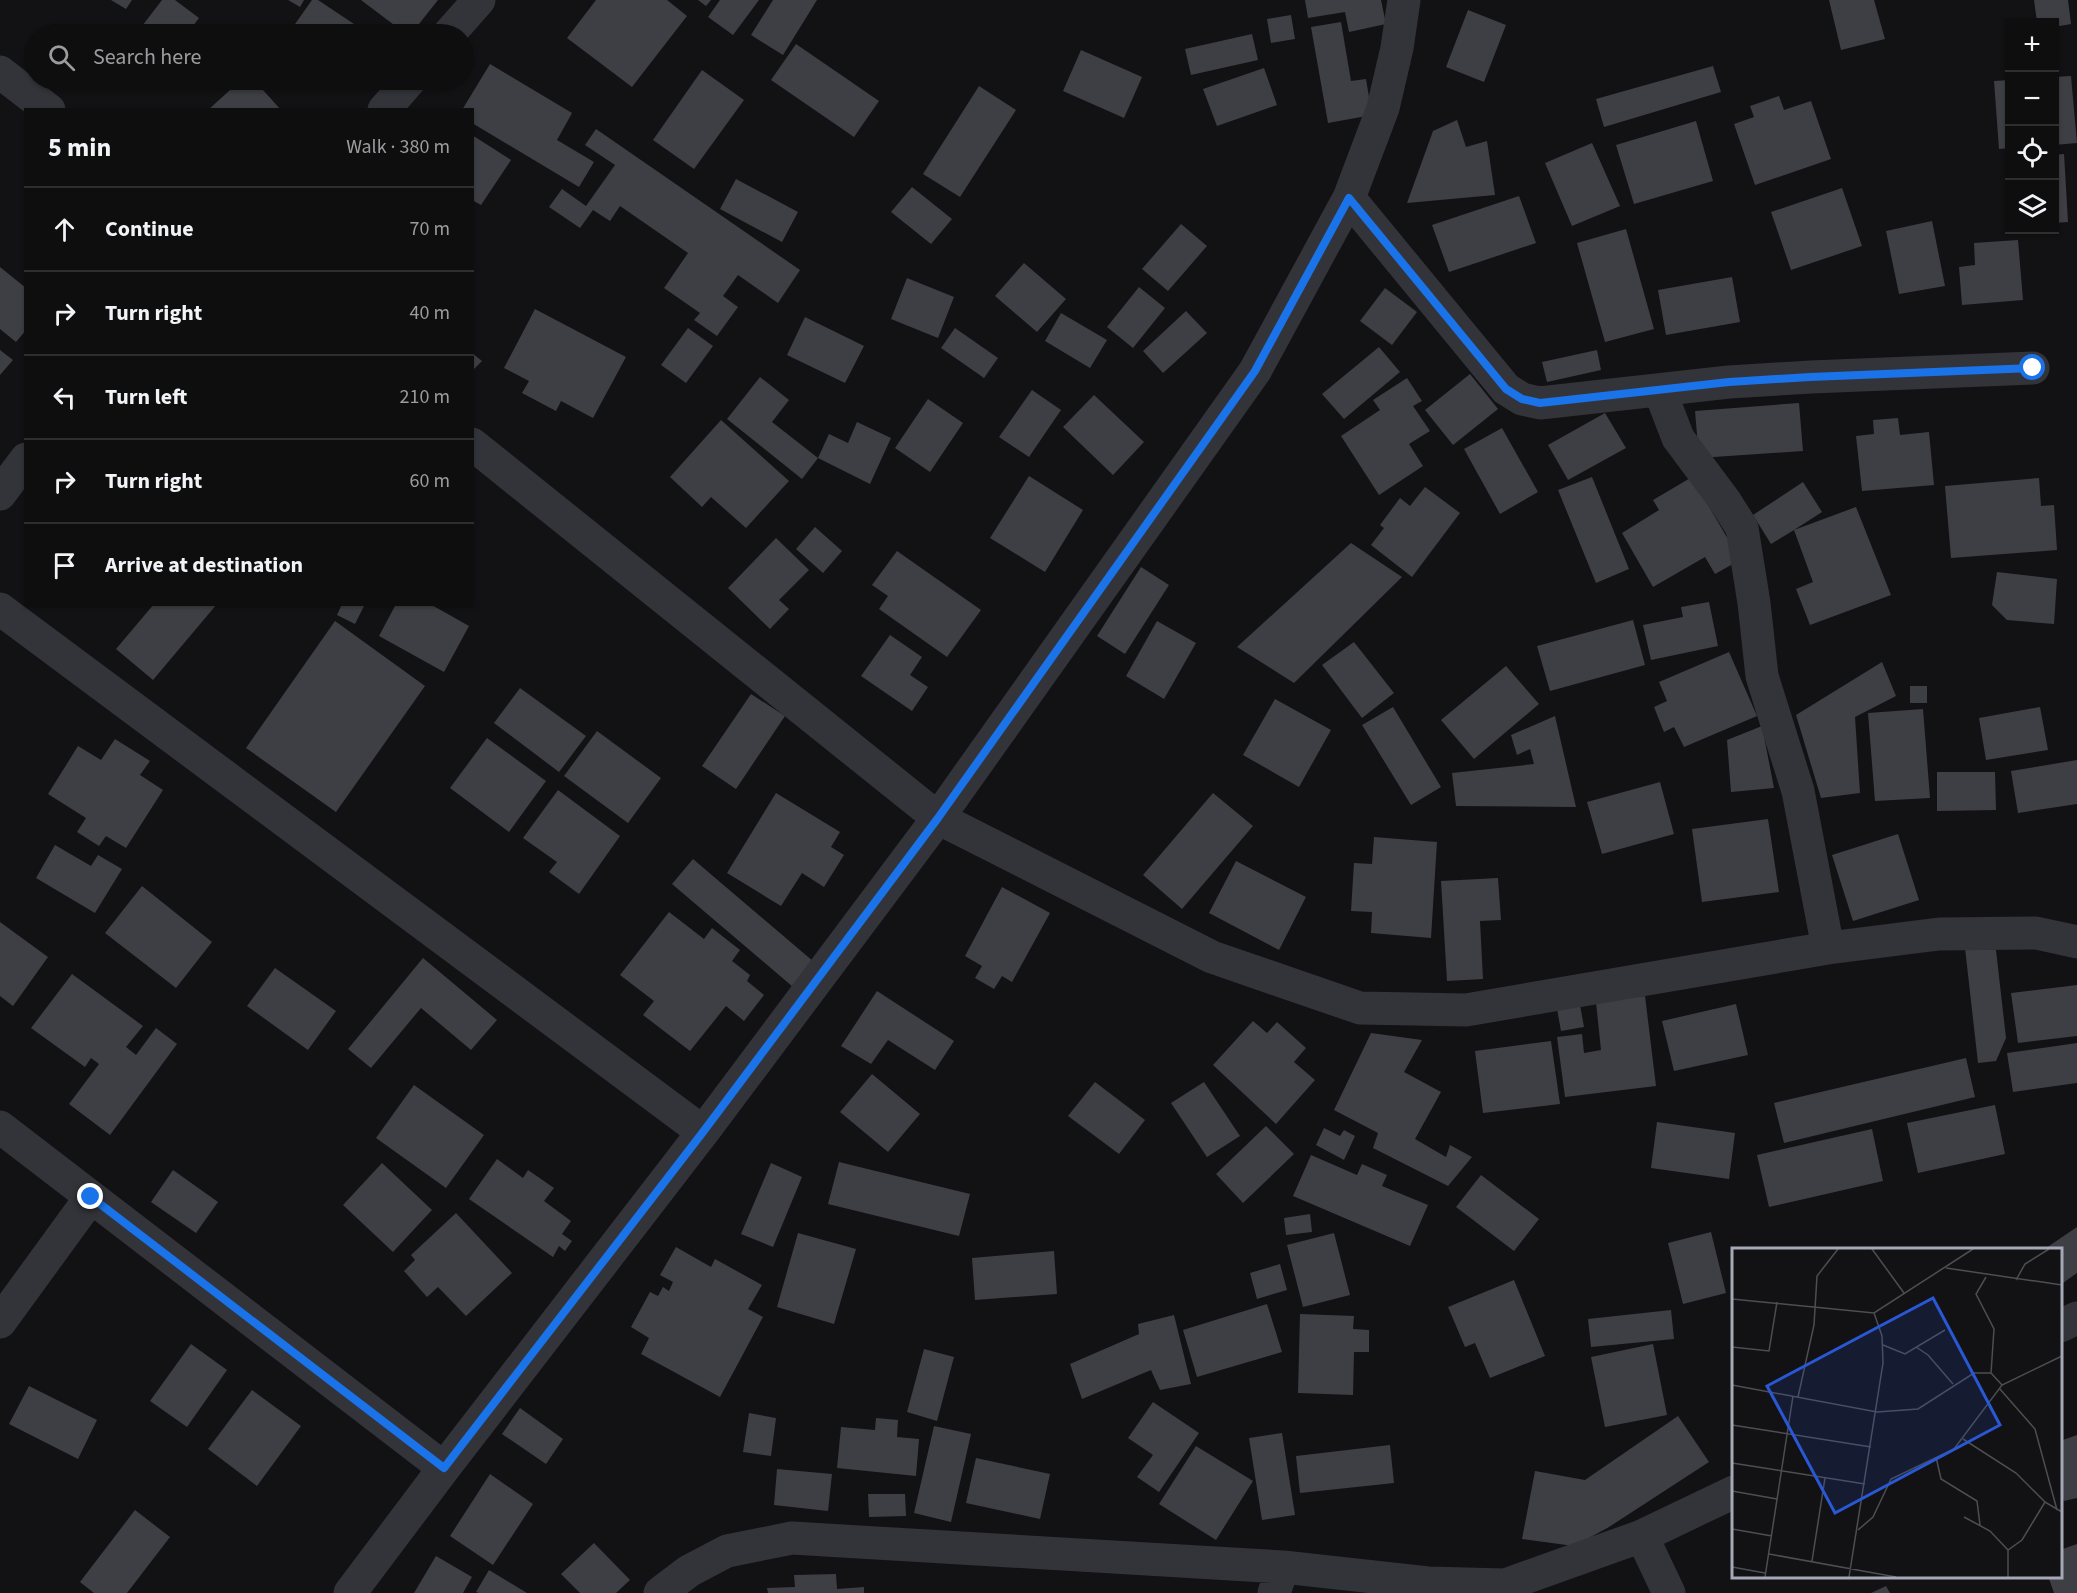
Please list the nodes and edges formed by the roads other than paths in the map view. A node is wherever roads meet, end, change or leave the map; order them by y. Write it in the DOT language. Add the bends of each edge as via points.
graph roads {
  1 [pos="479,0"];
  2 [pos="1404,0"];
  3 [pos="458,24"];
  4 [pos="0,72"];
  5 [pos="401,90"];
  6 [pos="46,108"];
  7 [pos="386,108"];
  8 [pos="1349,198"];
  9 [pos="2033,368"];
  10 [pos="1660,391"];
  11 [pos="474,446"];
  12 [pos="24,462"];
  13 [pos="0,494"];
  14 [pos="0,609"];
  15 [pos="938,818"];
  16 [pos="2077,942"];
  17 [pos="1828,948"];
  18 [pos="0,1127"];
  19 [pos="703,1132"];
  20 [pos="91,1197"];
  21 [pos="2077,1318"];
  22 [pos="0,1322"];
  23 [pos="2062,1326"];
  24 [pos="444,1468"];
  25 [pos="1732,1493"];
  26 [pos="1642,1536"];
  27 [pos="1279,1580"];
  28 [pos="350,1593"];
  29 [pos="660,1593"];
  30 [pos="1669,1593"];
  1 -- 3 [label="street"];
  2 -- 8 [label="street" via="1383,108"];
  4 -- 6 [label="street"];
  5 -- 7 [label="street"];
  8 -- 10 [label="street" via="1506,389 1522,399 1540,403"];
  8 -- 15 [label="street" via="1255,371"];
  9 -- 10 [label="street" via="1810,377"];
  10 -- 17 [label="street" via="1678,438 1742,528 1762,676 1798,791"];
  11 -- 15 [label="street"];
  12 -- 13 [label="street"];
  14 -- 19 [label="street"];
  15 -- 17 [label="street" via="1212,957 1360,1008 1466,1010"];
  15 -- 19 [label="street"];
  16 -- 17 [label="street" via="2036,933 1939,934"];
  18 -- 20 [label="street"];
  19 -- 24 [label="street"];
  20 -- 22 [label="street"];
  20 -- 24 [label="street"];
  21 -- 23 [label="street"];
  24 -- 28 [label="street"];
  25 -- 26 [label="street"];
  26 -- 27 [label="street" via="1505,1585"];
  26 -- 30 [label="street"];
  27 -- 29 [label="street" via="792,1538 727,1551 689,1571"];
}
